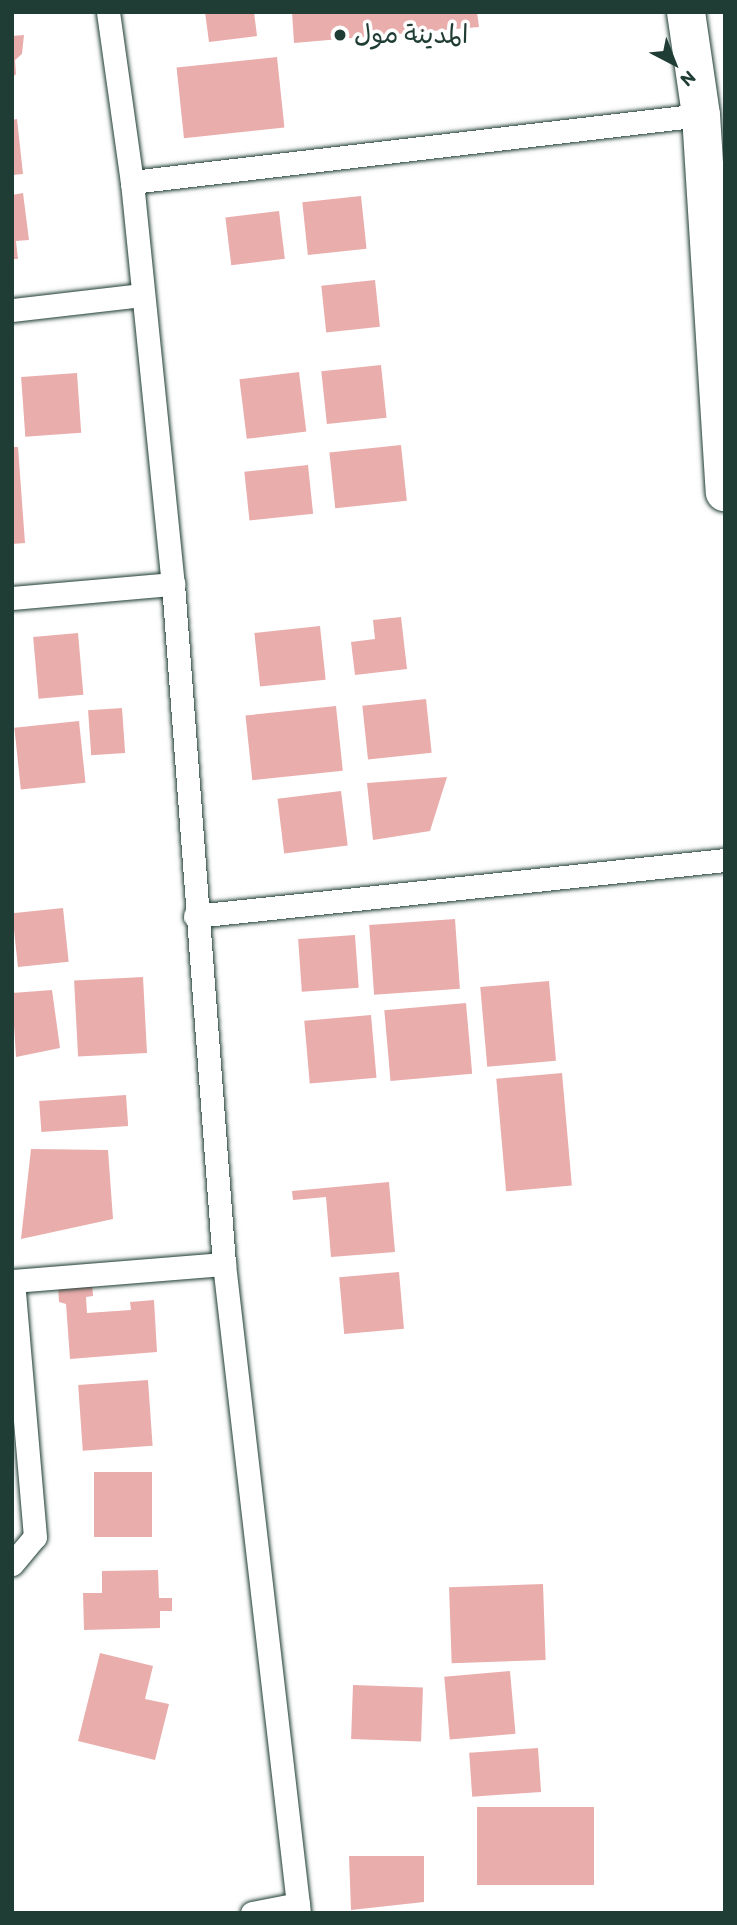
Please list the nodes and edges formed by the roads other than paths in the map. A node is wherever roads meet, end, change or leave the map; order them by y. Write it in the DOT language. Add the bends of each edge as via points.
graph roads {
  1 [pos="108,12"];
  2 [pos="686,12"];
  3 [pos="701,115"];
  4 [pos="132,182"];
  5 [pos="141,295"];
  6 [pos="12,310"];
  7 [pos="721,373"];
  8 [pos="725,492"];
  9 [pos="173,584"];
  10 [pos="12,598"];
  11 [pos="725,860"];
  12 [pos="195,916"];
  13 [pos="224,1264"];
  14 [pos="13,1281"];
  15 [pos="12,1564"];
  16 [pos="298,1908"];
  17 [pos="252,1913"];
  1 -- 4 [label="street"];
  2 -- 3 [label="highway"];
  3 -- 4 [label="street"];
  3 -- 7 [label="highway"];
  4 -- 5 [label="street"];
  5 -- 6 [label="street"];
  5 -- 9 [label="street"];
  7 -- 8 [label="highway"];
  9 -- 10 [label="street"];
  9 -- 12 [label="street"];
  11 -- 12 [label="street"];
  12 -- 13 [label="street"];
  13 -- 14 [label="street"];
  13 -- 16 [label="street"];
  14 -- 15 [label="street" via="36,1537"];
  16 -- 17 [label="street"];
}
